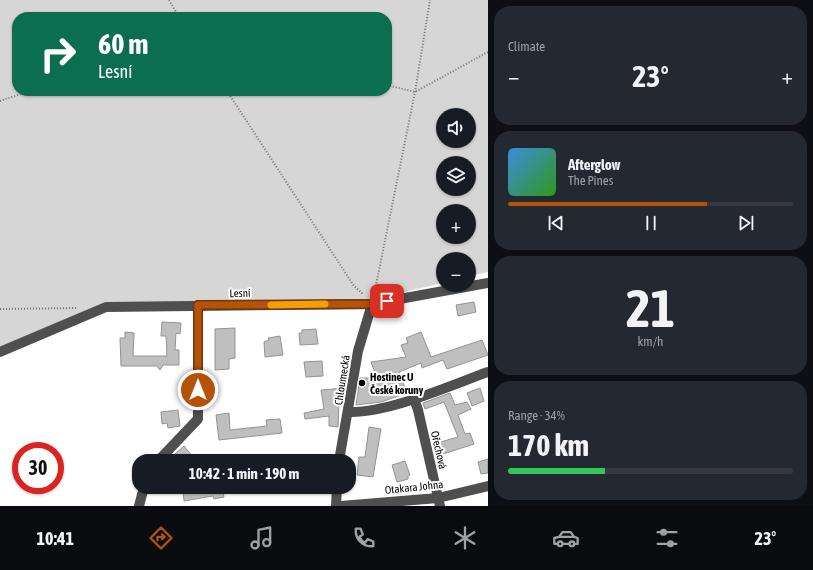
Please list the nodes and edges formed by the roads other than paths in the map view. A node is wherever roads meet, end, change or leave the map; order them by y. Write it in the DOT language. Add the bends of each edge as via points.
graph roads {
  1 [pos="488,284"];
  2 [pos="372,304"];
  3 [pos="198,305"];
  4 [pos="0,352"];
  5 [pos="488,372"];
  6 [pos="414,399"];
  7 [pos="349,412"];
  8 [pos="165,454"];
  9 [pos="341,454"];
  10 [pos="488,486"];
  11 [pos="142,494"];
  12 [pos="337,494"];
  13 [pos="439,502"];
  14 [pos="139,506"];
  15 [pos="336,506"];
  16 [pos="341,506"];
  1 -- 2 [label="street, Lesní"];
  2 -- 3 [label="street, Lesní"];
  2 -- 7 [label="street, Chloumecká" via="358,351"];
  3 -- 4 [label="street, Lesní" via="106,307"];
  3 -- 8 [label="street" via="198,419"];
  5 -- 6 [label="street"];
  6 -- 7 [label="street" via="364,413"];
  6 -- 13 [label="street, Ořechová"];
  7 -- 9 [label="street, Chloumecká"];
  10 -- 13 [label="street, Otakara Johna"];
  11 -- 14 [label="street"];
  12 -- 15 [label="street"];
  13 -- 16 [label="street, Otakara Johna"];
}
